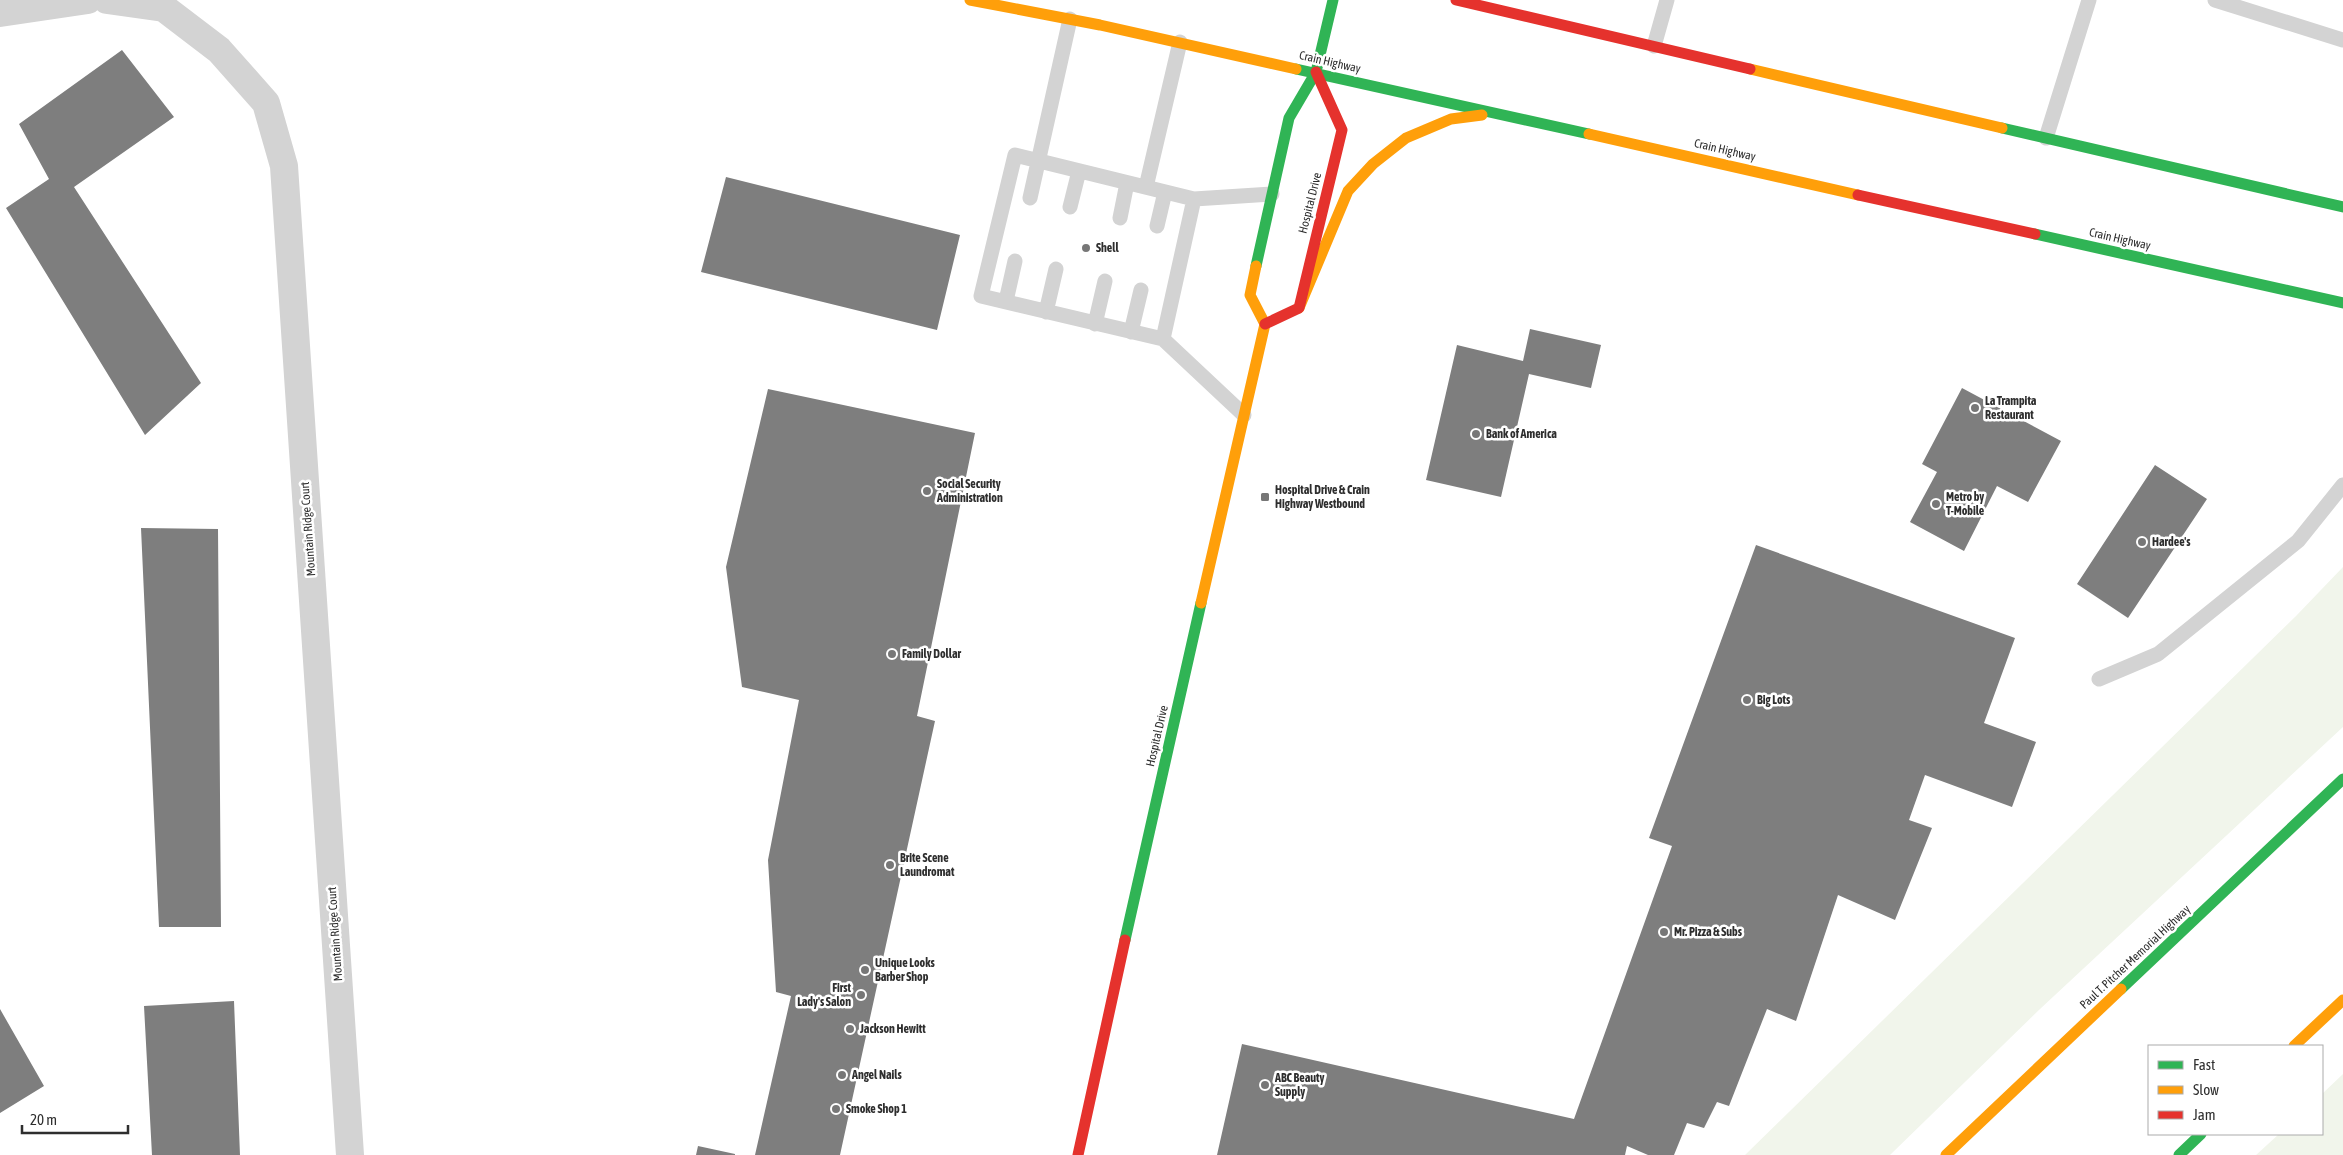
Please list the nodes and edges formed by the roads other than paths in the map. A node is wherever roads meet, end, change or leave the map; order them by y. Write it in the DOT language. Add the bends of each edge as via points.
graph roads {
  1 [pos="88,0"];
  2 [pos="107,0"];
  3 [pos="970,0"];
  4 [pos="1333,0"];
  5 [pos="1456,0"];
  6 [pos="1667,0"];
  7 [pos="2089,0"];
  8 [pos="2216,0"];
  9 [pos="0,13"];
  10 [pos="1070,19"];
  11 [pos="2343,40"];
  12 [pos="1180,42"];
  13 [pos="1654,46"];
  14 [pos="1316,72"];
  15 [pos="1497,113"];
  16 [pos="2046,138"];
  17 [pos="1038,161"];
  18 [pos="1079,171"];
  19 [pos="1128,183"];
  20 [pos="1146,187"];
  21 [pos="1165,192"];
  22 [pos="1272,194"];
  23 [pos="1030,198"];
  24 [pos="1194,199"];
  25 [pos="1070,207"];
  26 [pos="2343,207"];
  27 [pos="1120,218"];
  28 [pos="1157,226"];
  29 [pos="1015,261"];
  30 [pos="1056,269"];
  31 [pos="1105,281"];
  32 [pos="1141,290"];
  33 [pos="1006,302"];
  34 [pos="2343,303"];
  35 [pos="1299,308"];
  36 [pos="1046,312"];
  37 [pos="1095,324"];
  38 [pos="1265,324"];
  39 [pos="1130,332"];
  40 [pos="1163,339"];
  41 [pos="1244,415"];
  42 [pos="2343,484"];
  43 [pos="2099,679"];
  44 [pos="2343,779"];
  45 [pos="2343,1000"];
  46 [pos="2295,1045"];
  47 [pos="2200,1135"];
  48 [pos="350,1155"];
  49 [pos="1078,1155"];
  50 [pos="1946,1155"];
  51 [pos="2179,1155"];
  1 -- 9 [label="street"];
  2 -- 48 [label="street, Mountain Ridge Court" via="164,8 219,50 266,103 284,166"];
  3 -- 10 [label="main road, Crain Highway"];
  4 -- 14 [label="main road"];
  5 -- 13 [label="main road"];
  6 -- 13 [label="lane"];
  7 -- 16 [label="lane"];
  8 -- 11 [label="lane"];
  10 -- 12 [label="main road, Crain Highway"];
  10 -- 17 [label="lane"];
  12 -- 14 [label="main road, Crain Highway"];
  12 -- 20 [label="lane"];
  13 -- 16 [label="main road"];
  14 -- 15 [label="main road, Crain Highway"];
  14 -- 22 [label="main road" via="1289,118"];
  14 -- 35 [label="main road, Hospital Drive" via="1342,130"];
  15 -- 34 [label="main road, Crain Highway"];
  15 -- 35 [label="main road" via="1451,119 1406,138 1373,164 1348,191"];
  16 -- 26 [label="main road"];
  17 -- 18 [label="lane"];
  17 -- 23 [label="lane"];
  17 -- 33 [label="lane" via="1015,155 981,296"];
  18 -- 19 [label="lane"];
  18 -- 25 [label="lane"];
  19 -- 20 [label="lane"];
  19 -- 27 [label="lane"];
  20 -- 21 [label="lane"];
  21 -- 24 [label="lane"];
  21 -- 28 [label="lane"];
  22 -- 24 [label="lane"];
  22 -- 38 [label="main road" via="1250,295"];
  24 -- 40 [label="lane"];
  29 -- 33 [label="lane"];
  30 -- 36 [label="lane"];
  31 -- 37 [label="lane"];
  32 -- 39 [label="lane"];
  33 -- 36 [label="lane"];
  35 -- 38 [label="main road"];
  36 -- 37 [label="lane"];
  37 -- 39 [label="lane"];
  38 -- 41 [label="main road, Hospital Drive"];
  39 -- 40 [label="lane"];
  40 -- 41 [label="lane"];
  41 -- 49 [label="main road, Hospital Drive"];
  42 -- 43 [label="lane" via="2298,541 2158,654"];
  44 -- 50 [label="main road, Paul T. Pitcher Memorial Highway"];
  45 -- 46 [label="main road"];
  47 -- 51 [label="main road"];
}
